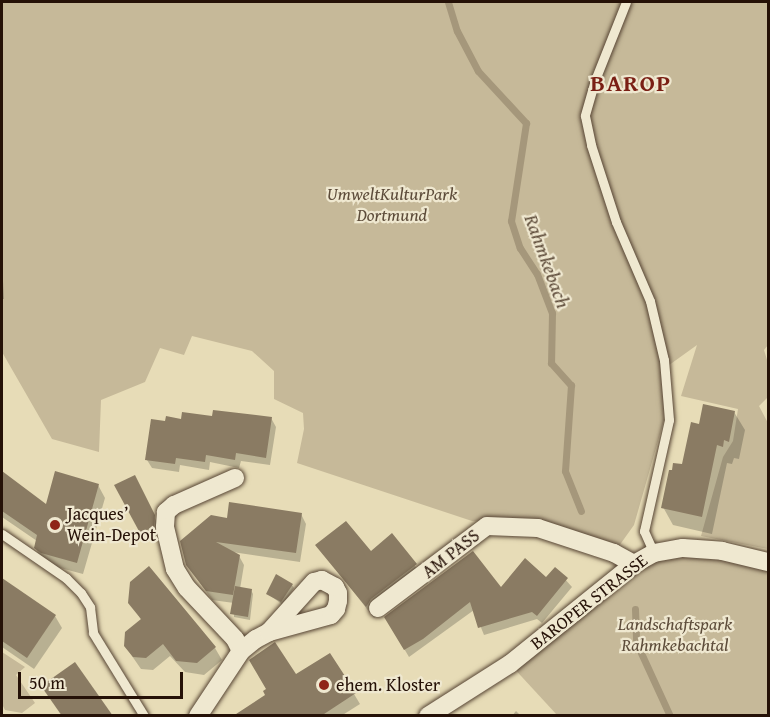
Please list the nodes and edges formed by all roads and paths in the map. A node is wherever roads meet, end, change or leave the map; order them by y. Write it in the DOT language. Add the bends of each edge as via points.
graph roads {
  1 [pos="626,2"];
  2 [pos="235,478"];
  3 [pos="2,534"];
  4 [pos="654,552"];
  5 [pos="768,561"];
  6 [pos="634,564"];
  7 [pos="378,608"];
  8 [pos="269,632"];
  9 [pos="241,651"];
  10 [pos="144,716"];
  11 [pos="198,716"];
  12 [pos="428,716"];
  1 -- 4 [label="lane" via="585,116 616,222 650,301 664,360 669,420 644,531"];
  2 -- 9 [label="street" via="174,505 166,512 165,527 175,569 187,588 236,639"];
  3 -- 10 [label="lane" via="81,592 90,607 93,633"];
  4 -- 5 [label="street, BAROPER STRASSE" via="683,548"];
  4 -- 6 [label="street, BAROPER STRASSE"];
  6 -- 7 [label="street, AM PASS" via="614,553 538,528 487,526"];
  6 -- 12 [label="street, BAROPER STRASSE" via="510,664"];
  8 -- 9 [label="street"];
  9 -- 11 [label="street"];
}
